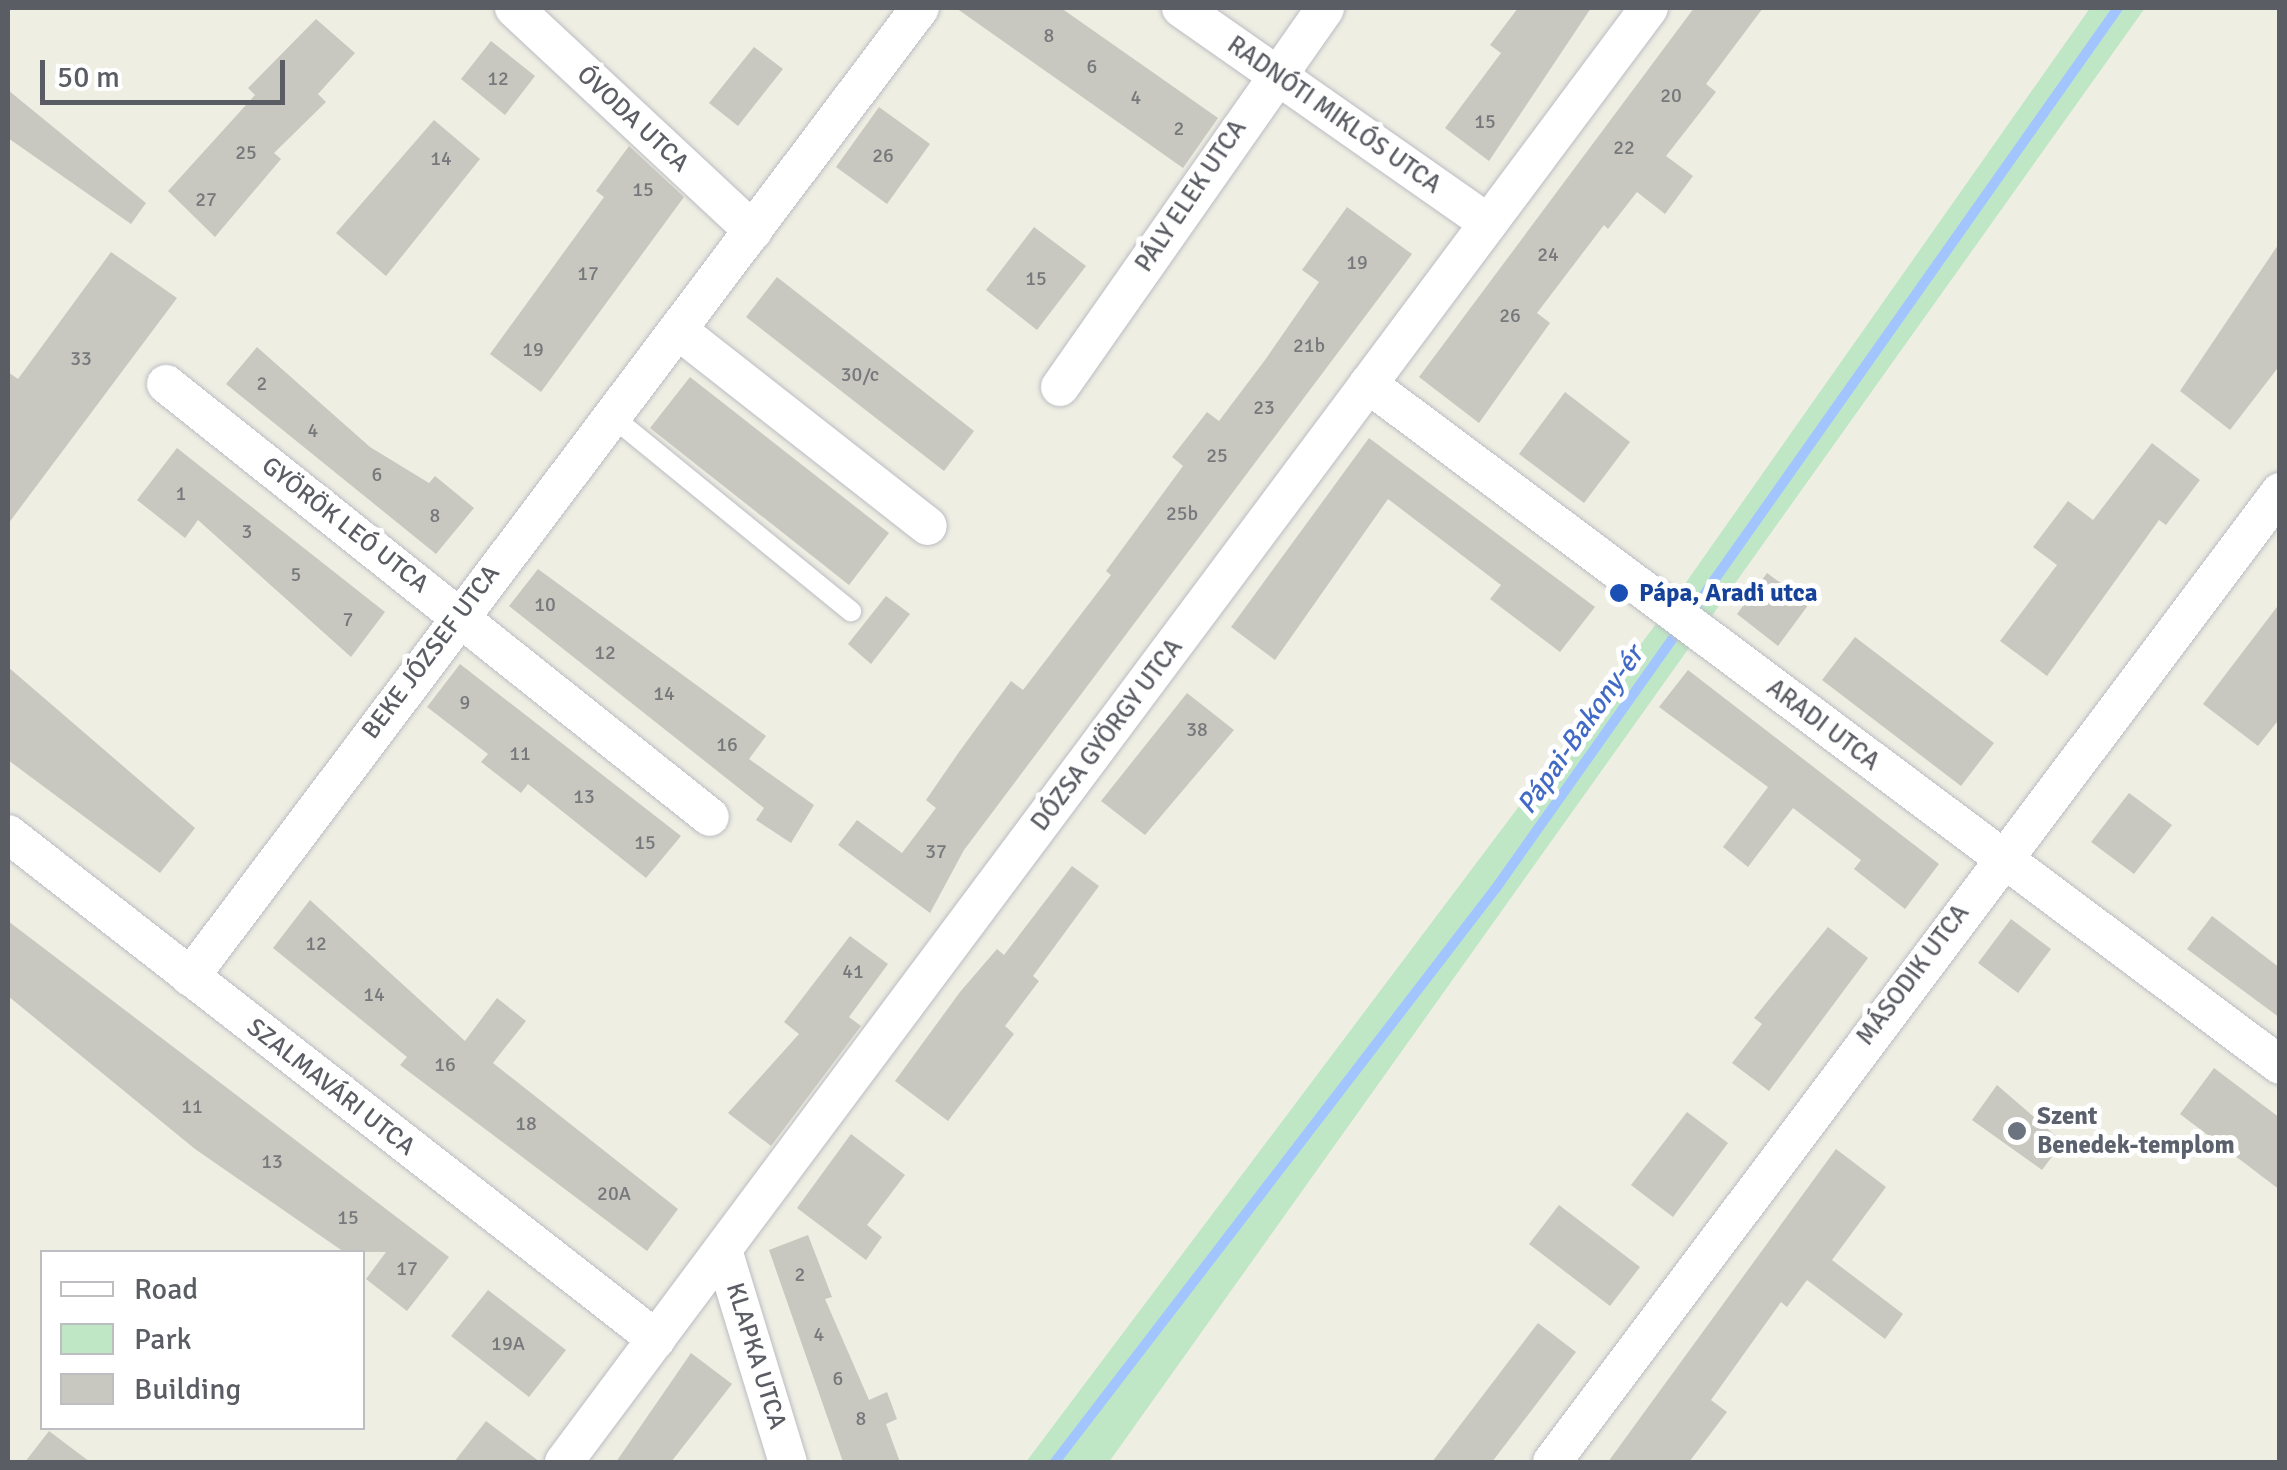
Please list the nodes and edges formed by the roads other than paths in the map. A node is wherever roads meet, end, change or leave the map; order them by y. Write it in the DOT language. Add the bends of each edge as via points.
graph roads {
  1 [pos="514,8"];
  2 [pos="920,8"];
  3 [pos="1181,8"];
  4 [pos="1324,8"];
  5 [pos="1648,8"];
  6 [pos="1274,74"];
  7 [pos="1488,223"];
  8 [pos="753,230"];
  9 [pos="679,330"];
  10 [pos="166,384"];
  11 [pos="1368,384"];
  12 [pos="1060,388"];
  13 [pos="614,418"];
  14 [pos="2280,492"];
  15 [pos="928,526"];
  16 [pos="851,611"];
  17 [pos="458,613"];
  18 [pos="710,817"];
  19 [pos="8,834"];
  20 [pos="2001,856"];
  21 [pos="190,977"];
  22 [pos="2280,1065"];
  23 [pos="724,1250"];
  24 [pos="656,1339"];
  25 [pos="564,1462"];
  26 [pos="788,1462"];
  27 [pos="1552,1462"];
  1 -- 8 [label="street, ÓVODA UTCA"];
  2 -- 8 [label="street, BEKE JÓZSEF UTCA"];
  3 -- 6 [label="street, RADNÓTI MIKLÓS UTCA"];
  4 -- 6 [label="street, PÁLY ELEK UTCA"];
  5 -- 7 [label="street, DÓZSA GYÖRGY UTCA"];
  6 -- 7 [label="street, RADNÓTI MIKLÓS UTCA"];
  6 -- 12 [label="street, PÁLY ELEK UTCA"];
  7 -- 11 [label="street, DÓZSA GYÖRGY UTCA"];
  8 -- 9 [label="street, BEKE JÓZSEF UTCA"];
  9 -- 13 [label="street, BEKE JÓZSEF UTCA"];
  9 -- 15 [label="street"];
  10 -- 17 [label="street, GYÖRÖK LEÓ UTCA"];
  11 -- 20 [label="street, ARADI UTCA"];
  11 -- 23 [label="street, DÓZSA GYÖRGY UTCA"];
  13 -- 16 [label="lane"];
  13 -- 17 [label="street, BEKE JÓZSEF UTCA"];
  14 -- 20 [label="street, MÁSODIK UTCA"];
  17 -- 18 [label="street, GYÖRÖK LEÓ UTCA"];
  17 -- 21 [label="street, BEKE JÓZSEF UTCA"];
  19 -- 21 [label="street, SZALMAVÁRI UTCA"];
  20 -- 22 [label="street, ARADI UTCA"];
  20 -- 27 [label="street, MÁSODIK UTCA"];
  21 -- 24 [label="street, SZALMAVÁRI UTCA"];
  23 -- 24 [label="street, DÓZSA GYÖRGY UTCA"];
  23 -- 26 [label="street, KLAPKA UTCA"];
  24 -- 25 [label="street, DÓZSA GYÖRGY UTCA"];
}
